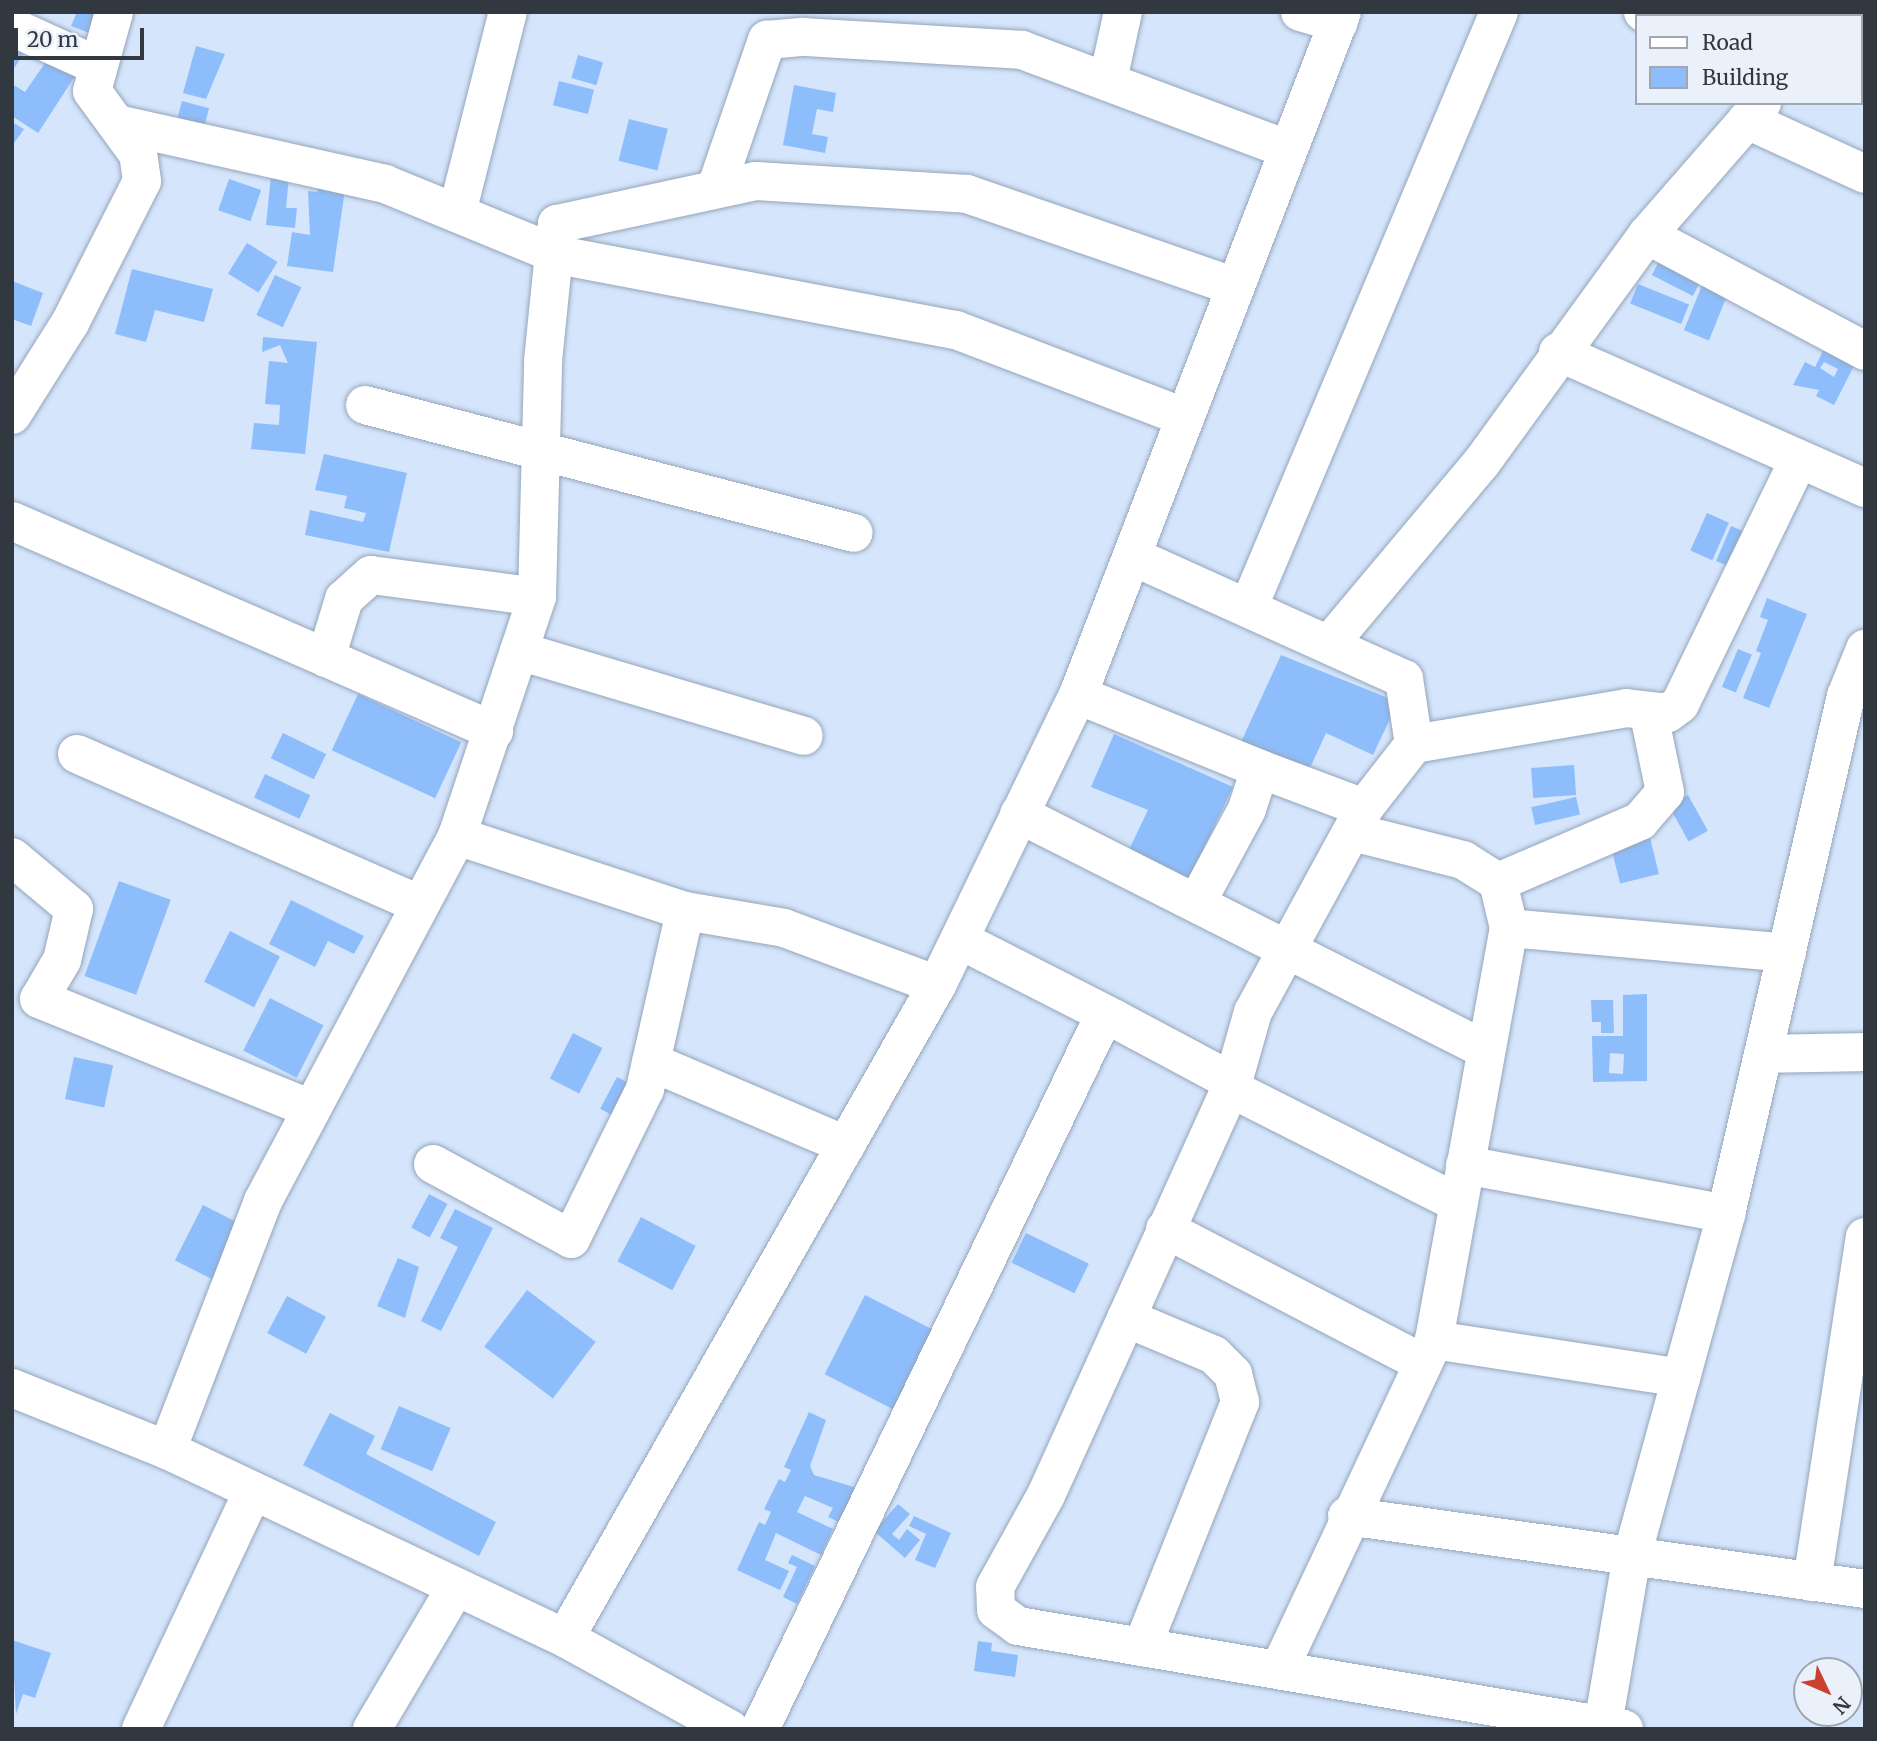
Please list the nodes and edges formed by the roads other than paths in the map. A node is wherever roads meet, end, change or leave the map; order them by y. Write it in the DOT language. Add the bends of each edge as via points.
graph roads {
  1 [pos="114,12"];
  2 [pos="508,12"];
  3 [pos="1123,12"];
  4 [pos="1300,12"];
  5 [pos="1499,12"];
  6 [pos="1340,18"];
  7 [pos="772,26"];
  8 [pos="12,27"];
  9 [pos="98,66"];
  10 [pos="1108,80"];
  11 [pos="1754,112"];
  12 [pos="117,124"];
  13 [pos="1287,149"];
  14 [pos="1865,174"];
  15 [pos="716,188"];
  16 [pos="457,214"];
  17 [pos="1647,235"];
  18 [pos="558,255"];
  19 [pos="1233,286"];
  20 [pos="1865,351"];
  21 [pos="1558,352"];
  22 [pos="365,405"];
  23 [pos="12,415"];
  24 [pos="1184,417"];
  25 [pos="541,454"];
  26 [pos="1799,459"];
  27 [pos="1865,488"];
  28 [pos="12,521"];
  29 [pos="854,533"];
  30 [pos="1136,558"];
  31 [pos="537,597"];
  32 [pos="1249,606"];
  33 [pos="1331,642"];
  34 [pos="1865,649"];
  35 [pos="519,651"];
  36 [pos="326,658"];
  37 [pos="1077,695"];
  38 [pos="1649,715"];
  39 [pos="494,731"];
  40 [pos="804,736"];
  41 [pos="1413,744"];
  42 [pos="77,754"];
  43 [pos="1260,769"];
  44 [pos="1018,814"];
  45 [pos="1358,820"];
  46 [pos="457,836"];
  47 [pos="12,857"];
  48 [pos="1498,882"];
  49 [pos="1197,902"];
  50 [pos="418,904"];
  51 [pos="685,911"];
  52 [pos="1509,928"];
  53 [pos="960,940"];
  54 [pos="1286,952"];
  55 [pos="1787,953"];
  56 [pos="937,985"];
  57 [pos="1115,1019"];
  58 [pos="1486,1050"];
  59 [pos="1865,1052"];
  60 [pos="1763,1054"];
  61 [pos="651,1062"];
  62 [pos="1232,1085"];
  63 [pos="312,1109"];
  64 [pos="846,1145"];
  65 [pos="433,1164"];
  66 [pos="1465,1165"];
  67 [pos="1458,1203"];
  68 [pos="1726,1214"];
  69 [pos="1165,1229"];
  70 [pos="1864,1241"];
  71 [pos="1126,1318"];
  72 [pos="1428,1351"];
  73 [pos="1681,1378"];
  74 [pos="12,1388"];
  75 [pos="167,1450"];
  76 [pos="253,1491"];
  77 [pos="1347,1516"];
  78 [pos="1632,1556"];
  79 [pos="1812,1582"];
  80 [pos="456,1587"];
  81 [pos="1865,1589"];
  82 [pos="565,1638"];
  83 [pos="1142,1647"];
  84 [pos="1279,1670"];
  85 [pos="1614,1727"];
  86 [pos="141,1729"];
  87 [pos="372,1729"];
  88 [pos="730,1729"];
  89 [pos="760,1729"];
  1 -- 9 [label="street"];
  2 -- 16 [label="street"];
  3 -- 10 [label="street"];
  4 -- 6 [label="street"];
  5 -- 32 [label="street"];
  6 -- 13 [label="street"];
  7 -- 10 [label="street" via="1022,50"];
  7 -- 15 [label="street"];
  8 -- 9 [label="street"];
  9 -- 12 [label="street" via="92,91"];
  10 -- 13 [label="street"];
  11 -- 14 [label="street"];
  11 -- 17 [label="street"];
  12 -- 16 [label="street" via="307,163"];
  12 -- 23 [label="street" via="138,154 142,181 70,323"];
  13 -- 19 [label="street"];
  15 -- 18 [label="street" via="557,224"];
  15 -- 19 [label="street" via="757,181 967,194"];
  16 -- 18 [label="street"];
  17 -- 20 [label="street"];
  17 -- 21 [label="street"];
  18 -- 24 [label="street" via="956,330"];
  18 -- 25 [label="street" via="543,361"];
  19 -- 24 [label="street"];
  21 -- 26 [label="street"];
  21 -- 33 [label="street" via="1482,462"];
  22 -- 25 [label="street"];
  24 -- 30 [label="street"];
  25 -- 29 [label="street"];
  25 -- 31 [label="street"];
  26 -- 27 [label="street"];
  26 -- 38 [label="street" via="1701,671 1680,704"];
  28 -- 36 [label="street"];
  30 -- 32 [label="street"];
  30 -- 37 [label="street"];
  31 -- 35 [label="street"];
  31 -- 36 [label="street" via="371,575 344,599"];
  32 -- 33 [label="street"];
  33 -- 41 [label="street" via="1404,679"];
  34 -- 55 [label="street" via="1846,696"];
  35 -- 39 [label="street"];
  35 -- 40 [label="street"];
  36 -- 39 [label="street"];
  37 -- 43 [label="street"];
  37 -- 44 [label="street"];
  38 -- 41 [label="street" via="1626,708"];
  38 -- 48 [label="street" via="1665,792 1640,821"];
  39 -- 46 [label="street"];
  41 -- 45 [label="street"];
  42 -- 50 [label="street"];
  43 -- 45 [label="street"];
  43 -- 49 [label="street" via="1247,809"];
  44 -- 49 [label="street"];
  44 -- 53 [label="street"];
  45 -- 48 [label="street" via="1463,860"];
  45 -- 54 [label="street"];
  46 -- 50 [label="street"];
  46 -- 51 [label="street"];
  47 -- 63 [label="street" via="74,909 62,960 39,999"];
  48 -- 52 [label="street"];
  49 -- 54 [label="street"];
  50 -- 63 [label="street"];
  51 -- 56 [label="street" via="784,928"];
  51 -- 61 [label="street"];
  52 -- 55 [label="street"];
  52 -- 58 [label="street"];
  53 -- 56 [label="street"];
  53 -- 57 [label="street"];
  54 -- 58 [label="street"];
  54 -- 62 [label="street" via="1253,1012"];
  55 -- 60 [label="street"];
  56 -- 64 [label="street"];
  57 -- 62 [label="street"];
  57 -- 89 [label="street" via="1099,1026"];
  58 -- 66 [label="street"];
  59 -- 60 [label="street"];
  60 -- 68 [label="street"];
  61 -- 64 [label="street"];
  61 -- 65 [label="street" via="645,1089 571,1239"];
  62 -- 67 [label="street"];
  62 -- 69 [label="street"];
  63 -- 75 [label="street" via="263,1201"];
  64 -- 82 [label="street"];
  66 -- 67 [label="street"];
  66 -- 68 [label="street"];
  67 -- 72 [label="street"];
  68 -- 73 [label="street"];
  69 -- 71 [label="street"];
  69 -- 72 [label="street"];
  70 -- 79 [label="street"];
  71 -- 83 [label="street" via="1214,1356 1233,1374 1240,1402"];
  71 -- 83 [label="street" via="1046,1495 995,1587 996,1610 1018,1626"];
  72 -- 73 [label="street"];
  72 -- 77 [label="street"];
  73 -- 78 [label="street"];
  74 -- 75 [label="street"];
  75 -- 76 [label="street"];
  76 -- 80 [label="street"];
  76 -- 86 [label="street"];
  77 -- 78 [label="street"];
  77 -- 84 [label="street"];
  78 -- 79 [label="street"];
  78 -- 85 [label="street"];
  79 -- 81 [label="street"];
  80 -- 82 [label="street"];
  80 -- 87 [label="street"];
  82 -- 88 [label="street"];
  83 -- 84 [label="street"];
  84 -- 85 [label="street"];
}
